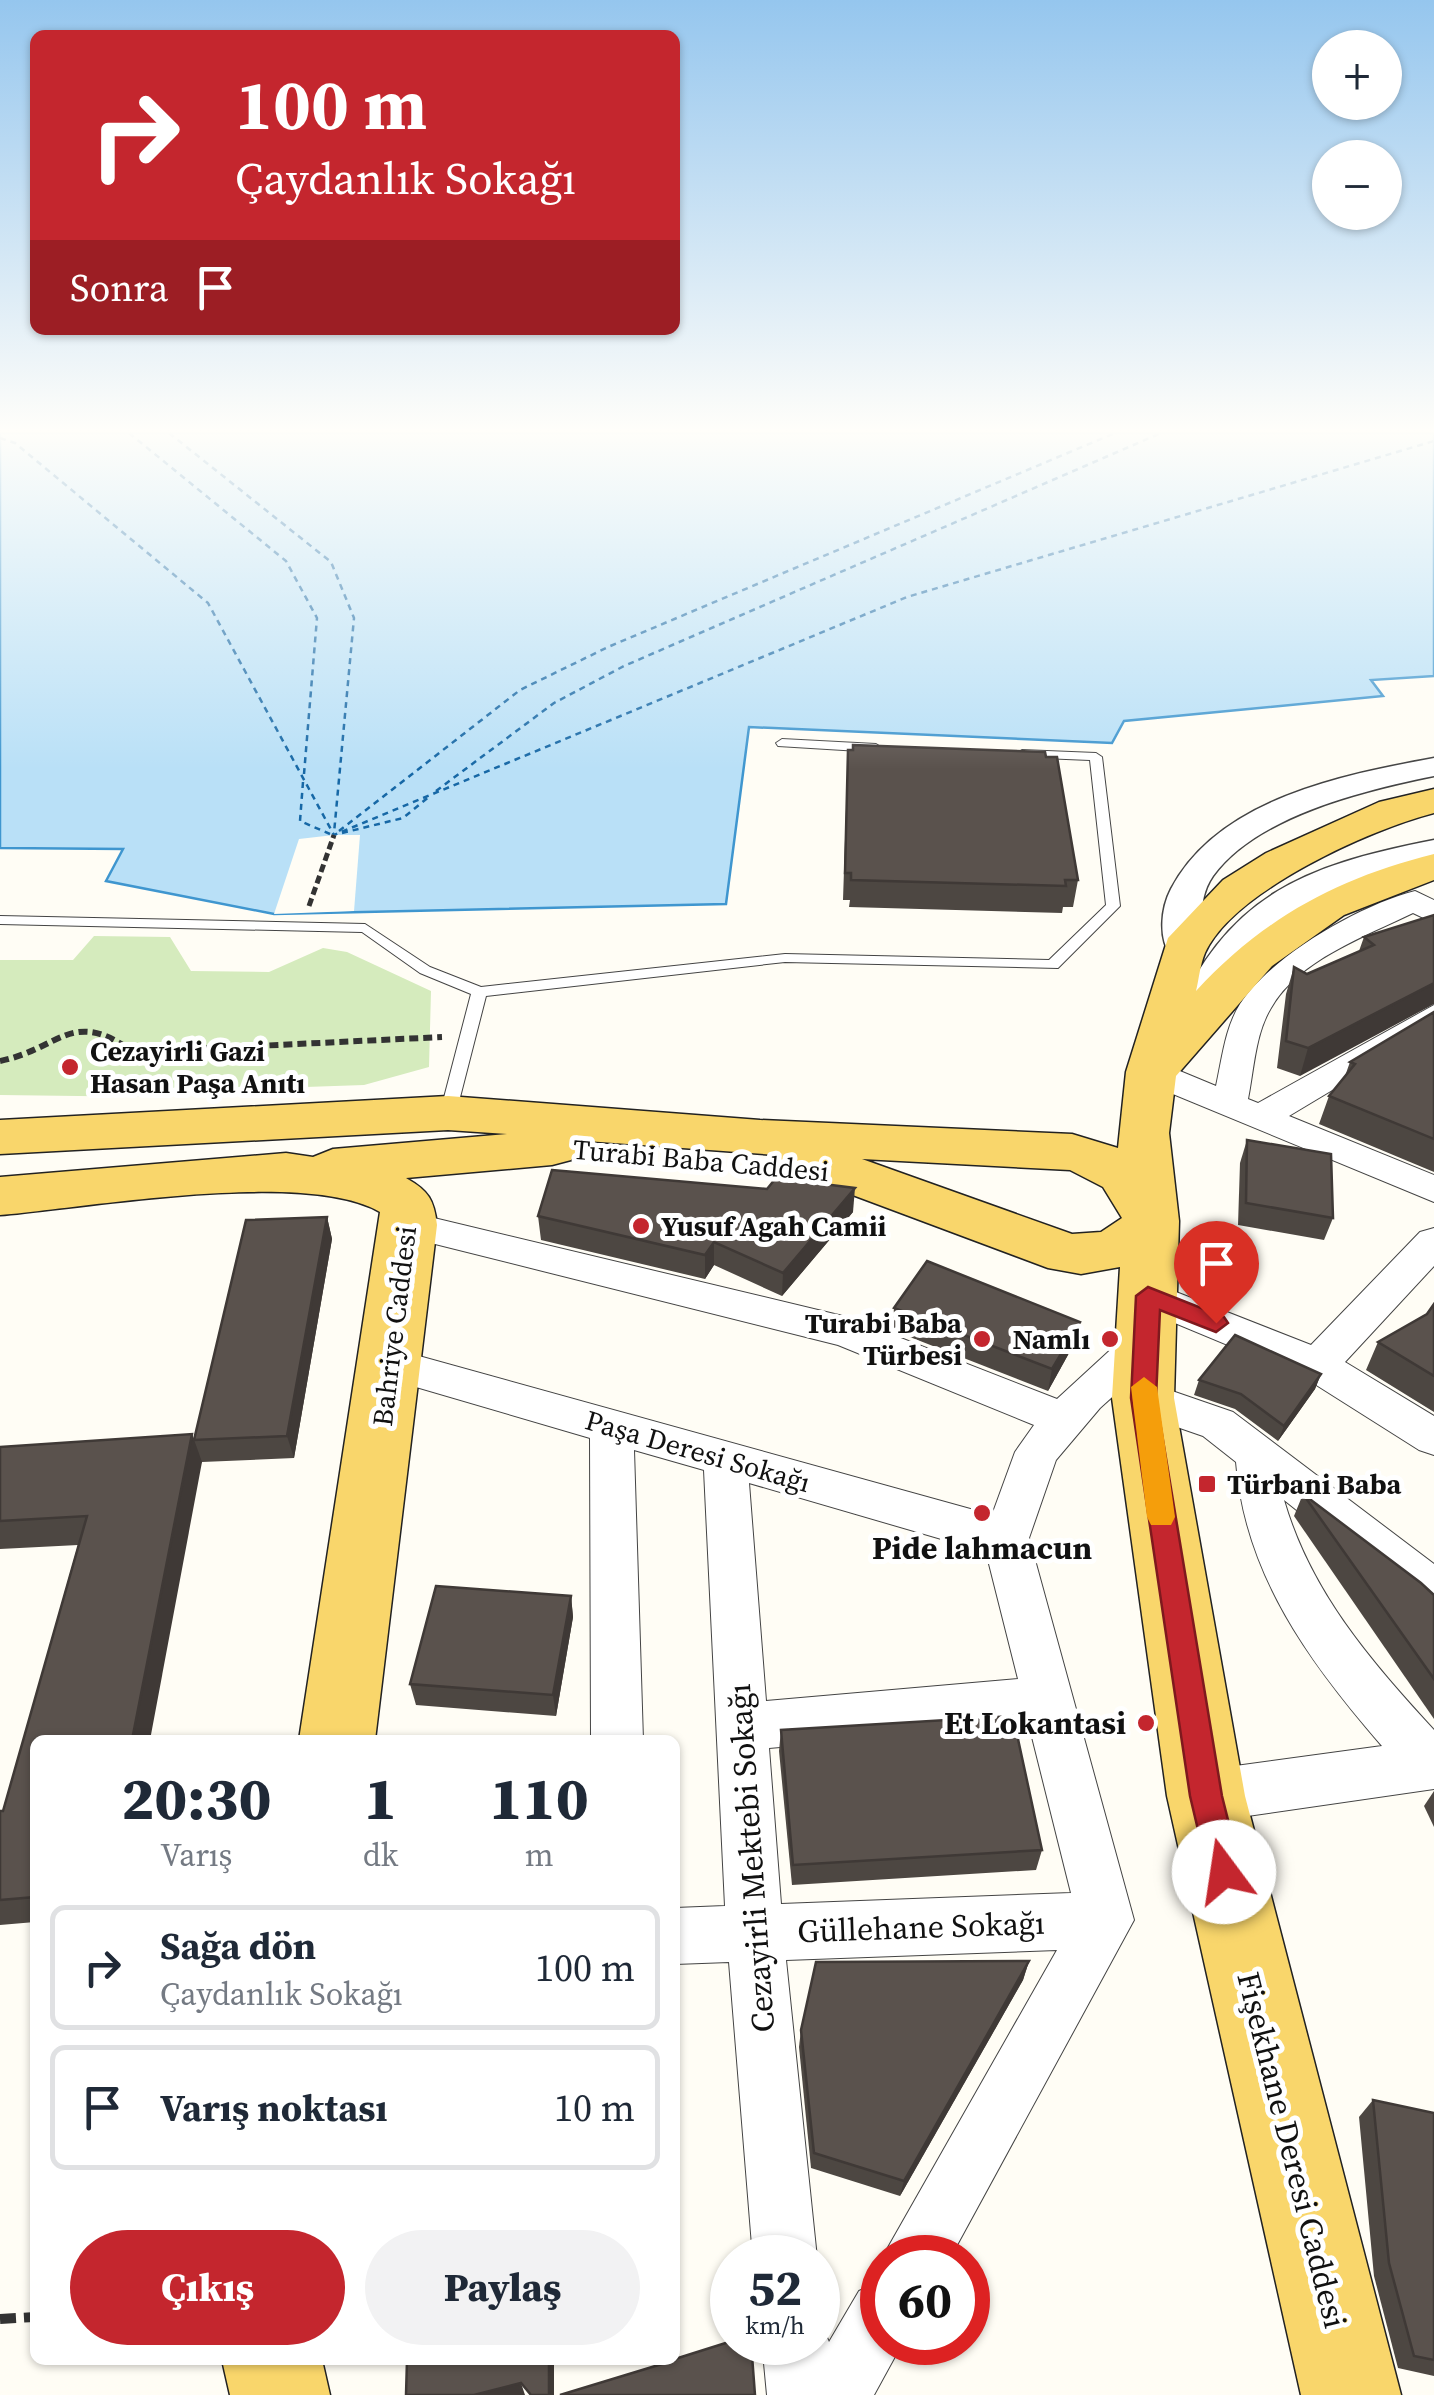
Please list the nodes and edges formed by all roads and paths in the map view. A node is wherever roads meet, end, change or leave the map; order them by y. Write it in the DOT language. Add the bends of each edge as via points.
graph roads {
  1 [pos="782,744"];
  2 [pos="900,749"];
  3 [pos="998,753"];
  4 [pos="1434,767"];
  5 [pos="1434,802"];
  6 [pos="334,835"];
  7 [pos="1434,850"];
  8 [pos="1429,894"];
  9 [pos="0,920"];
  10 [pos="302,926"];
  11 [pos="1184,948"];
  12 [pos="480,992"];
  13 [pos="1434,1015"];
  14 [pos="468,1035"];
  15 [pos="1186,1036"];
  16 [pos="0,1060"];
  17 [pos="1151,1072"];
  18 [pos="1245,1111"];
  19 [pos="448,1113"];
  20 [pos="0,1122"];
  21 [pos="72,1133"];
  22 [pos="1143,1133"];
  23 [pos="0,1137"];
  24 [pos="1072,1152"];
  25 [pos="286,1171"];
  26 [pos="1434,1189"];
  27 [pos="0,1196"];
  28 [pos="1150,1221"];
  29 [pos="410,1225"];
  30 [pos="1434,1242"];
  31 [pos="1146,1345"];
  32 [pos="390,1364"];
  33 [pos="1317,1365"];
  34 [pos="1065,1420"];
  35 [pos="612,1426"];
  36 [pos="1434,1438"];
  37 [pos="1257,1454"];
  38 [pos="725,1458"];
  39 [pos="1006,1538"];
  40 [pos="1434,1590"];
  41 [pos="1049,1700"];
  42 [pos="742,1728"];
  43 [pos="338,1735"];
  44 [pos="617,1735"];
  45 [pos="1433,1764"];
  46 [pos="1206,1796"];
  47 [pos="1106,1920"];
  48 [pos="754,1934"];
  49 [pos="680,1936"];
  50 [pos="783,2235"];
  51 [pos="927,2235"];
  52 [pos="30,2317"];
  53 [pos="0,2320"];
  54 [pos="860,2353"];
  55 [pos="273,2365"];
  56 [pos="798,2365"];
  57 [pos="1332,2384"];
  58 [pos="280,2395"];
  59 [pos="801,2395"];
  60 [pos="836,2395"];
  1 -- 2 [label="lane"];
  3 -- 12 [label="lane" via="1096,758 1114,906 1052,964 785,958"];
  4 -- 11 [label="street" via="1347,787 1248,829 1191,884 1182,904"];
  5 -- 11 [label="main road" via="1393,812 1281,862 1238,890"];
  6 -- 10 [label="path"];
  7 -- 15 [label="street" via="1317,882 1254,927 1220,960"];
  8 -- 15 [label="main road" via="1376,883 1306,917 1269,944"];
  8 -- 18 [label="street" via="1319,951 1254,1006"];
  9 -- 10 [label="lane"];
  10 -- 12 [label="lane" via="365,928 425,970"];
  11 -- 17 [label="main road, Fişekhane Deresi Caddesi"];
  12 -- 14 [label="lane"];
  13 -- 18 [label="street"];
  14 -- 16 [label="path" via="133,1052 113,1034 65,1030 16,1060"];
  14 -- 19 [label="lane"];
  15 -- 17 [label="main road"];
  17 -- 18 [label="street"];
  17 -- 22 [label="main road, Fişekhane Deresi Caddesi"];
  18 -- 26 [label="street"];
  19 -- 21 [label="main road"];
  19 -- 24 [label="main road"];
  20 -- 21 [label="main road"];
  21 -- 23 [label="main road"];
  22 -- 24 [label="main road"];
  22 -- 28 [label="main road, Fişekhane Deresi Caddesi"];
  24 -- 28 [label="main road" via="1124,1172 1141,1193"];
  25 -- 27 [label="main road, Bahriye Caddesi"];
  25 -- 28 [label="main road, Turabi Baba Caddesi" via="555,1148 772,1160 844,1172 1068,1254 1122,1247"];
  25 -- 29 [label="main road, Bahriye Caddesi" via="372,1184 407,1203"];
  28 -- 31 [label="main road, Fişekhane Deresi Caddesi"];
  29 -- 32 [label="main road, Bahriye Caddesi"];
  29 -- 34 [label="street" via="847,1332"];
  30 -- 33 [label="street"];
  31 -- 33 [label="street"];
  31 -- 34 [label="street"];
  31 -- 37 [label="street" via="1218,1424"];
  31 -- 46 [label="main road, Fişekhane Deresi Caddesi"];
  32 -- 35 [label="street, Paşa Deresi Sokağı"];
  32 -- 43 [label="main road, Bahriye Caddesi"];
  33 -- 36 [label="street"];
  34 -- 39 [label="street" via="1037,1452"];
  35 -- 38 [label="street, Paşa Deresi Sokağı"];
  35 -- 44 [label="street"];
  37 -- 40 [label="street"];
  37 -- 45 [label="street" via="1257,1496 1283,1566 1330,1649"];
  38 -- 39 [label="street, Paşa Deresi Sokağı"];
  38 -- 42 [label="street, Cezayirli Mektebi Sokağı"];
  39 -- 41 [label="street"];
  41 -- 42 [label="street"];
  41 -- 47 [label="street"];
  42 -- 48 [label="street, Cezayirli Mektebi Sokağı"];
  45 -- 46 [label="street"];
  46 -- 57 [label="main road, Fişekhane Deresi Caddesi"];
  47 -- 48 [label="street, Güllehane Sokağı"];
  47 -- 51 [label="street"];
  48 -- 49 [label="street, Güllehane Sokağı"];
  48 -- 50 [label="street, Cezayirli Mektebi Sokağı"];
  52 -- 53 [label="path"];
  54 -- 60 [label="street"];
  55 -- 58 [label="main road"];
  56 -- 59 [label="street"];
}
